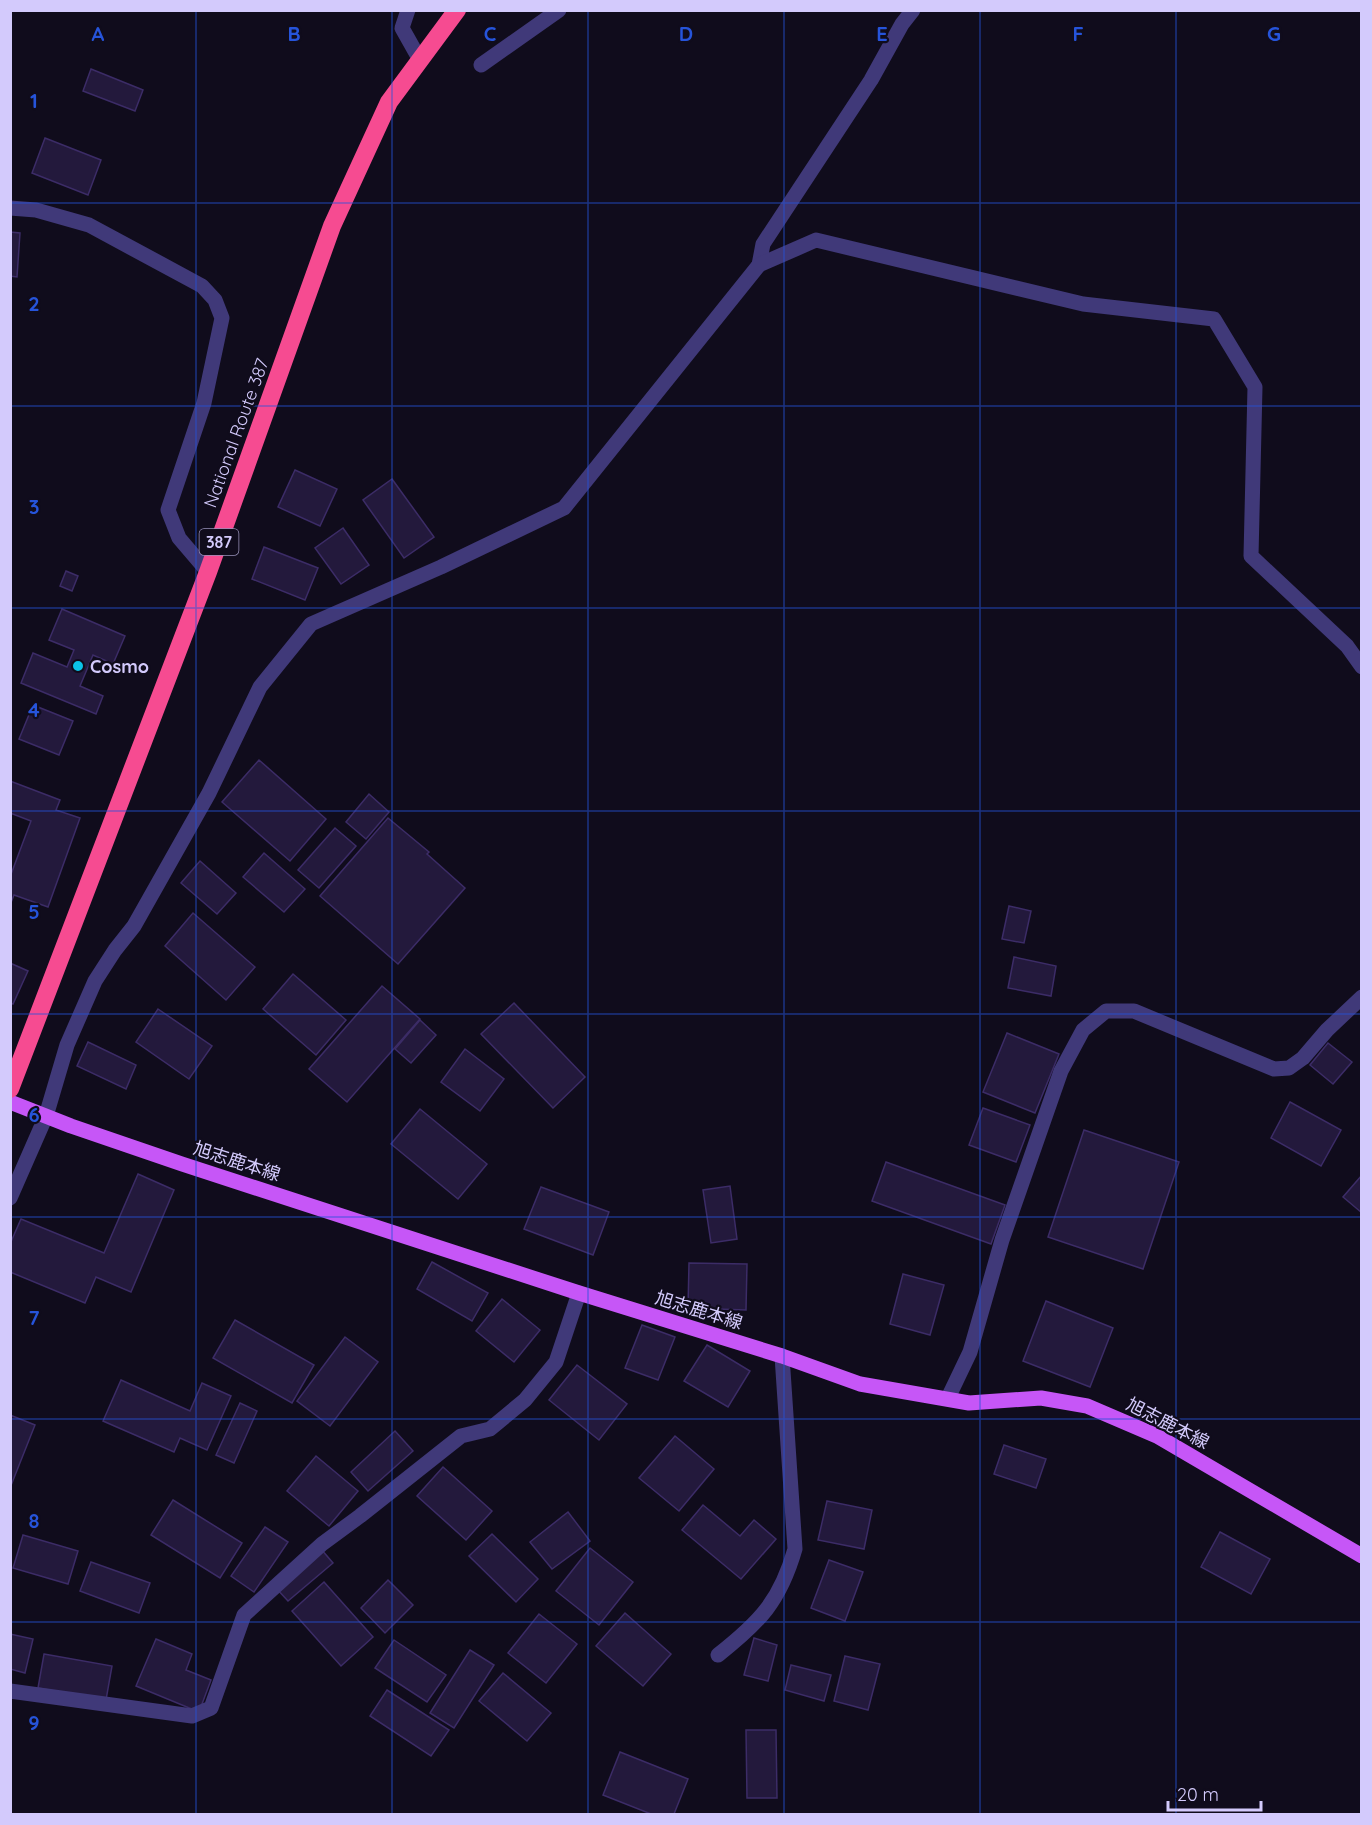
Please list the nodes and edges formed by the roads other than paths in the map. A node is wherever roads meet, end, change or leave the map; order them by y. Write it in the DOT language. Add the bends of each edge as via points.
graph roads {
  1 [pos="408,10"];
  2 [pos="457,10"];
  3 [pos="559,10"];
  4 [pos="913,10"];
  5 [pos="420,60"];
  6 [pos="482,65"];
  7 [pos="10,208"];
  8 [pos="759,265"];
  9 [pos="208,572"];
  10 [pos="1362,667"];
  11 [pos="1362,997"];
  12 [pos="10,1089"];
  13 [pos="10,1102"];
  14 [pos="46,1116"];
  15 [pos="10,1198"];
  16 [pos="579,1293"];
  17 [pos="782,1356"];
  18 [pos="948,1398"];
  19 [pos="1362,1556"];
  20 [pos="718,1655"];
  21 [pos="10,1691"];
  1 -- 5 [label="street" via="402,28"];
  2 -- 5 [label="highway, National Route 387 / 387"];
  3 -- 6 [label="street"];
  4 -- 8 [label="street" via="764,244"];
  5 -- 9 [label="highway, National Route 387 / 387" via="389,102 332,226"];
  7 -- 9 [label="street" via="36,210 89,225 202,286 215,300 222,318 204,404 168,510 178,538"];
  8 -- 10 [label="street" via="816,240 1083,304 1214,319 1255,387 1251,556 1347,646"];
  8 -- 14 [label="street" via="564,508 311,624 260,687 209,793 134,926 95,981 67,1045"];
  9 -- 12 [label="highway, National Route 387 / 387"];
  11 -- 18 [label="street" via="1289,1068 1274,1069 1134,1011 1106,1011 1083,1030 1061,1071 1002,1240 970,1352"];
  13 -- 14 [label="main road, 旭志鹿本線"];
  14 -- 15 [label="street"];
  14 -- 16 [label="main road, 旭志鹿本線"];
  16 -- 17 [label="main road, 旭志鹿本線"];
  16 -- 21 [label="street" via="556,1362 525,1400 490,1429 461,1436 322,1544 244,1615 211,1708 192,1716"];
  17 -- 18 [label="main road, 旭志鹿本線" via="860,1384"];
  17 -- 20 [label="street" via="795,1549 776,1598 755,1624"];
  18 -- 19 [label="main road, 旭志鹿本線" via="969,1403 1041,1398 1087,1406 1157,1436"];
}
